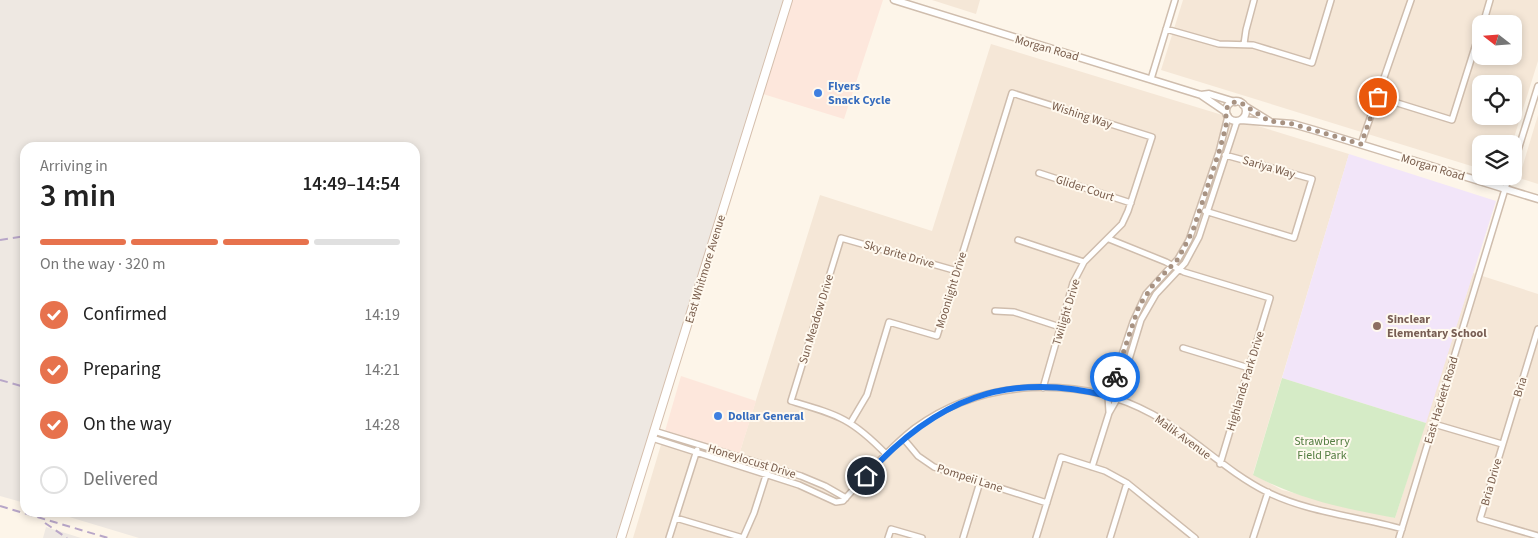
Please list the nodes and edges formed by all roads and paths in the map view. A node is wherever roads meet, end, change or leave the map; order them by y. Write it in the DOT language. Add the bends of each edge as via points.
graph roads {
  1 [pos="788,0"];
  2 [pos="894,0"];
  3 [pos="1175,0"];
  4 [pos="1254,0"];
  5 [pos="1331,0"];
  6 [pos="1411,0"];
  7 [pos="1490,0"];
  8 [pos="1486,15"];
  9 [pos="1166,29"];
  10 [pos="1244,44"];
  11 [pos="1472,57"];
  12 [pos="1151,79"];
  13 [pos="1538,86"];
  14 [pos="1012,93"];
  15 [pos="1202,94"];
  16 [pos="1378,97"];
  17 [pos="1235,102"];
  18 [pos="1243,105"];
  19 [pos="1227,114"];
  20 [pos="1239,120"];
  21 [pos="1269,121"];
  22 [pos="1152,137"];
  23 [pos="1522,137"];
  24 [pos="1361,144"];
  25 [pos="1225,154"];
  26 [pos="1039,173"];
  27 [pos="1506,185"];
  28 [pos="1505,189"];
  29 [pos="1538,199"];
  30 [pos="1131,203"];
  31 [pos="1200,209"];
  32 [pos="1208,212"];
  33 [pos="841,238"];
  34 [pos="1109,239"];
  35 [pos="1018,240"];
  36 [pos="1084,262"];
  37 [pos="1172,265"];
  38 [pos="1179,269"];
  39 [pos="957,271"];
  40 [pos="996,311"];
  41 [pos="1060,327"];
  42 [pos="1538,331"];
  43 [pos="1183,348"];
  44 [pos="1249,368"];
  45 [pos="1043,388"];
  46 [pos="1108,396"];
  47 [pos="1117,399"];
  48 [pos="1109,413"];
  49 [pos="851,422"];
  50 [pos="1434,424"];
  51 [pos="653,435"];
  52 [pos="903,438"];
  53 [pos="1502,444"];
  54 [pos="698,445"];
  55 [pos="696,452"];
  56 [pos="886,454"];
  57 [pos="1220,464"];
  58 [pos="769,466"];
  59 [pos="1092,467"];
  60 [pos="766,474"];
  61 [pos="980,482"];
  62 [pos="1127,483"];
  63 [pos="1268,492"];
  64 [pos="845,500"];
  65 [pos="1047,504"];
  66 [pos="676,518"];
  67 [pos="1402,529"];
  68 [pos="1186,536"];
  69 [pos="1538,536"];
  70 [pos="621,538"];
  71 [pos="670,538"];
  72 [pos="743,538"];
  73 [pos="888,538"];
  74 [pos="922,538"];
  75 [pos="963,538"];
  76 [pos="1036,538"];
  77 [pos="1110,538"];
  78 [pos="1195,538"];
  79 [pos="1253,538"];
  80 [pos="1399,538"];
  1 -- 51 [label="main road, East Whitmore Avenue"];
  2 -- 12 [label="street, Morgan Road"];
  3 -- 9 [label="street"];
  4 -- 10 [label="street"];
  5 -- 10 [label="street" via="1312,63"];
  6 -- 16 [label="street"];
  7 -- 8 [label="street"];
  9 -- 10 [label="street" via="1219,44"];
  9 -- 12 [label="street"];
  11 -- 16 [label="street" via="1452,120"];
  12 -- 15 [label="street, Morgan Road"];
  13 -- 23 [label="street"];
  14 -- 22 [label="street, Wishing Way"];
  14 -- 39 [label="street, Moonlight Drive"];
  15 -- 17 [label="street, Morgan Road"];
  15 -- 19 [label="street, Morgan Road"];
  16 -- 24 [label="street"];
  17 -- 18 [label="street"];
  17 -- 19 [label="street" via="1228,106"];
  18 -- 20 [label="street" via="1246,113"];
  18 -- 21 [label="street, Morgan Road"];
  19 -- 20 [label="street"];
  19 -- 31 [label="street" via="1219,152"];
  20 -- 21 [label="street, Morgan Road"];
  20 -- 25 [label="street"];
  21 -- 24 [label="street, Morgan Road" via="1293,124"];
  22 -- 30 [label="street, Twilight Drive"];
  24 -- 28 [label="street, Morgan Road"];
  25 -- 32 [label="street"];
  25 -- 32 [label="street, Sariya Way" via="1312,180 1294,238"];
  26 -- 30 [label="street, Glider Court"];
  27 -- 28 [label="street, East Hackett Road"];
  28 -- 29 [label="street, Morgan Road"];
  28 -- 50 [label="street, East Hackett Road"];
  30 -- 34 [label="street, Twilight Drive" via="1122,224"];
  31 -- 32 [label="street"];
  31 -- 37 [label="street" via="1188,240"];
  32 -- 38 [label="street" via="1191,252"];
  33 -- 39 [label="street, Sky Brite Drive"];
  33 -- 49 [label="street, Sun Meadow Drive" via="791,401"];
  34 -- 36 [label="street, Twilight Drive"];
  34 -- 37 [label="street"];
  35 -- 36 [label="street"];
  36 -- 41 [label="street, Twilight Drive" via="1073,283"];
  37 -- 38 [label="street"];
  37 -- 46 [label="street" via="1139,306"];
  38 -- 44 [label="street, Highlands Park Drive" via="1270,298"];
  38 -- 47 [label="street" via="1156,294 1141,320"];
  39 -- 49 [label="street, Moonlight Drive" via="937,336 889,322 867,395"];
  40 -- 41 [label="street" via="1014,312"];
  41 -- 45 [label="street, Twilight Drive"];
  42 -- 53 [label="street, Bria"];
  43 -- 44 [label="street"];
  44 -- 57 [label="street, Highlands Park Drive"];
  45 -- 46 [label="street, Malik Avenue"];
  45 -- 52 [label="street, Malik Avenue" via="1003,390 966,401 932,417"];
  46 -- 47 [label="street, Malik Avenue"];
  46 -- 48 [label="street"];
  47 -- 48 [label="street"];
  47 -- 57 [label="street, Malik Avenue" via="1163,420"];
  48 -- 59 [label="street"];
  49 -- 56 [label="street"];
  50 -- 53 [label="street"];
  50 -- 67 [label="street, East Hackett Road"];
  51 -- 54 [label="street, Honeylocust Drive"];
  51 -- 55 [label="street, Honeylocust Drive"];
  51 -- 70 [label="main road, East Whitmore Avenue"];
  52 -- 56 [label="street, Malik Avenue"];
  52 -- 61 [label="street, Pompeii Lane" via="928,464"];
  53 -- 69 [label="street, Bria Drive" via="1480,519"];
  54 -- 55 [label="street"];
  54 -- 58 [label="street, Honeylocust Drive"];
  55 -- 60 [label="street, Honeylocust Drive"];
  55 -- 66 [label="street"];
  56 -- 64 [label="street, Malik Avenue"];
  57 -- 63 [label="street, Malik Avenue"];
  58 -- 60 [label="street"];
  58 -- 64 [label="street, Honeylocust Drive" via="826,486"];
  59 -- 62 [label="street"];
  59 -- 65 [label="street" via="1061,457"];
  60 -- 64 [label="street, Honeylocust Drive" via="812,489 836,502"];
  60 -- 72 [label="street"];
  61 -- 65 [label="street, Pompeii Lane"];
  61 -- 75 [label="street"];
  62 -- 68 [label="street"];
  62 -- 77 [label="street"];
  63 -- 67 [label="street, Malik Avenue" via="1310,509"];
  63 -- 79 [label="street"];
  65 -- 76 [label="street"];
  66 -- 71 [label="street"];
  66 -- 72 [label="street"];
  67 -- 80 [label="street, East Hackett Road"];
  68 -- 78 [label="street"];
  73 -- 74 [label="street" via="891,528"];
}
